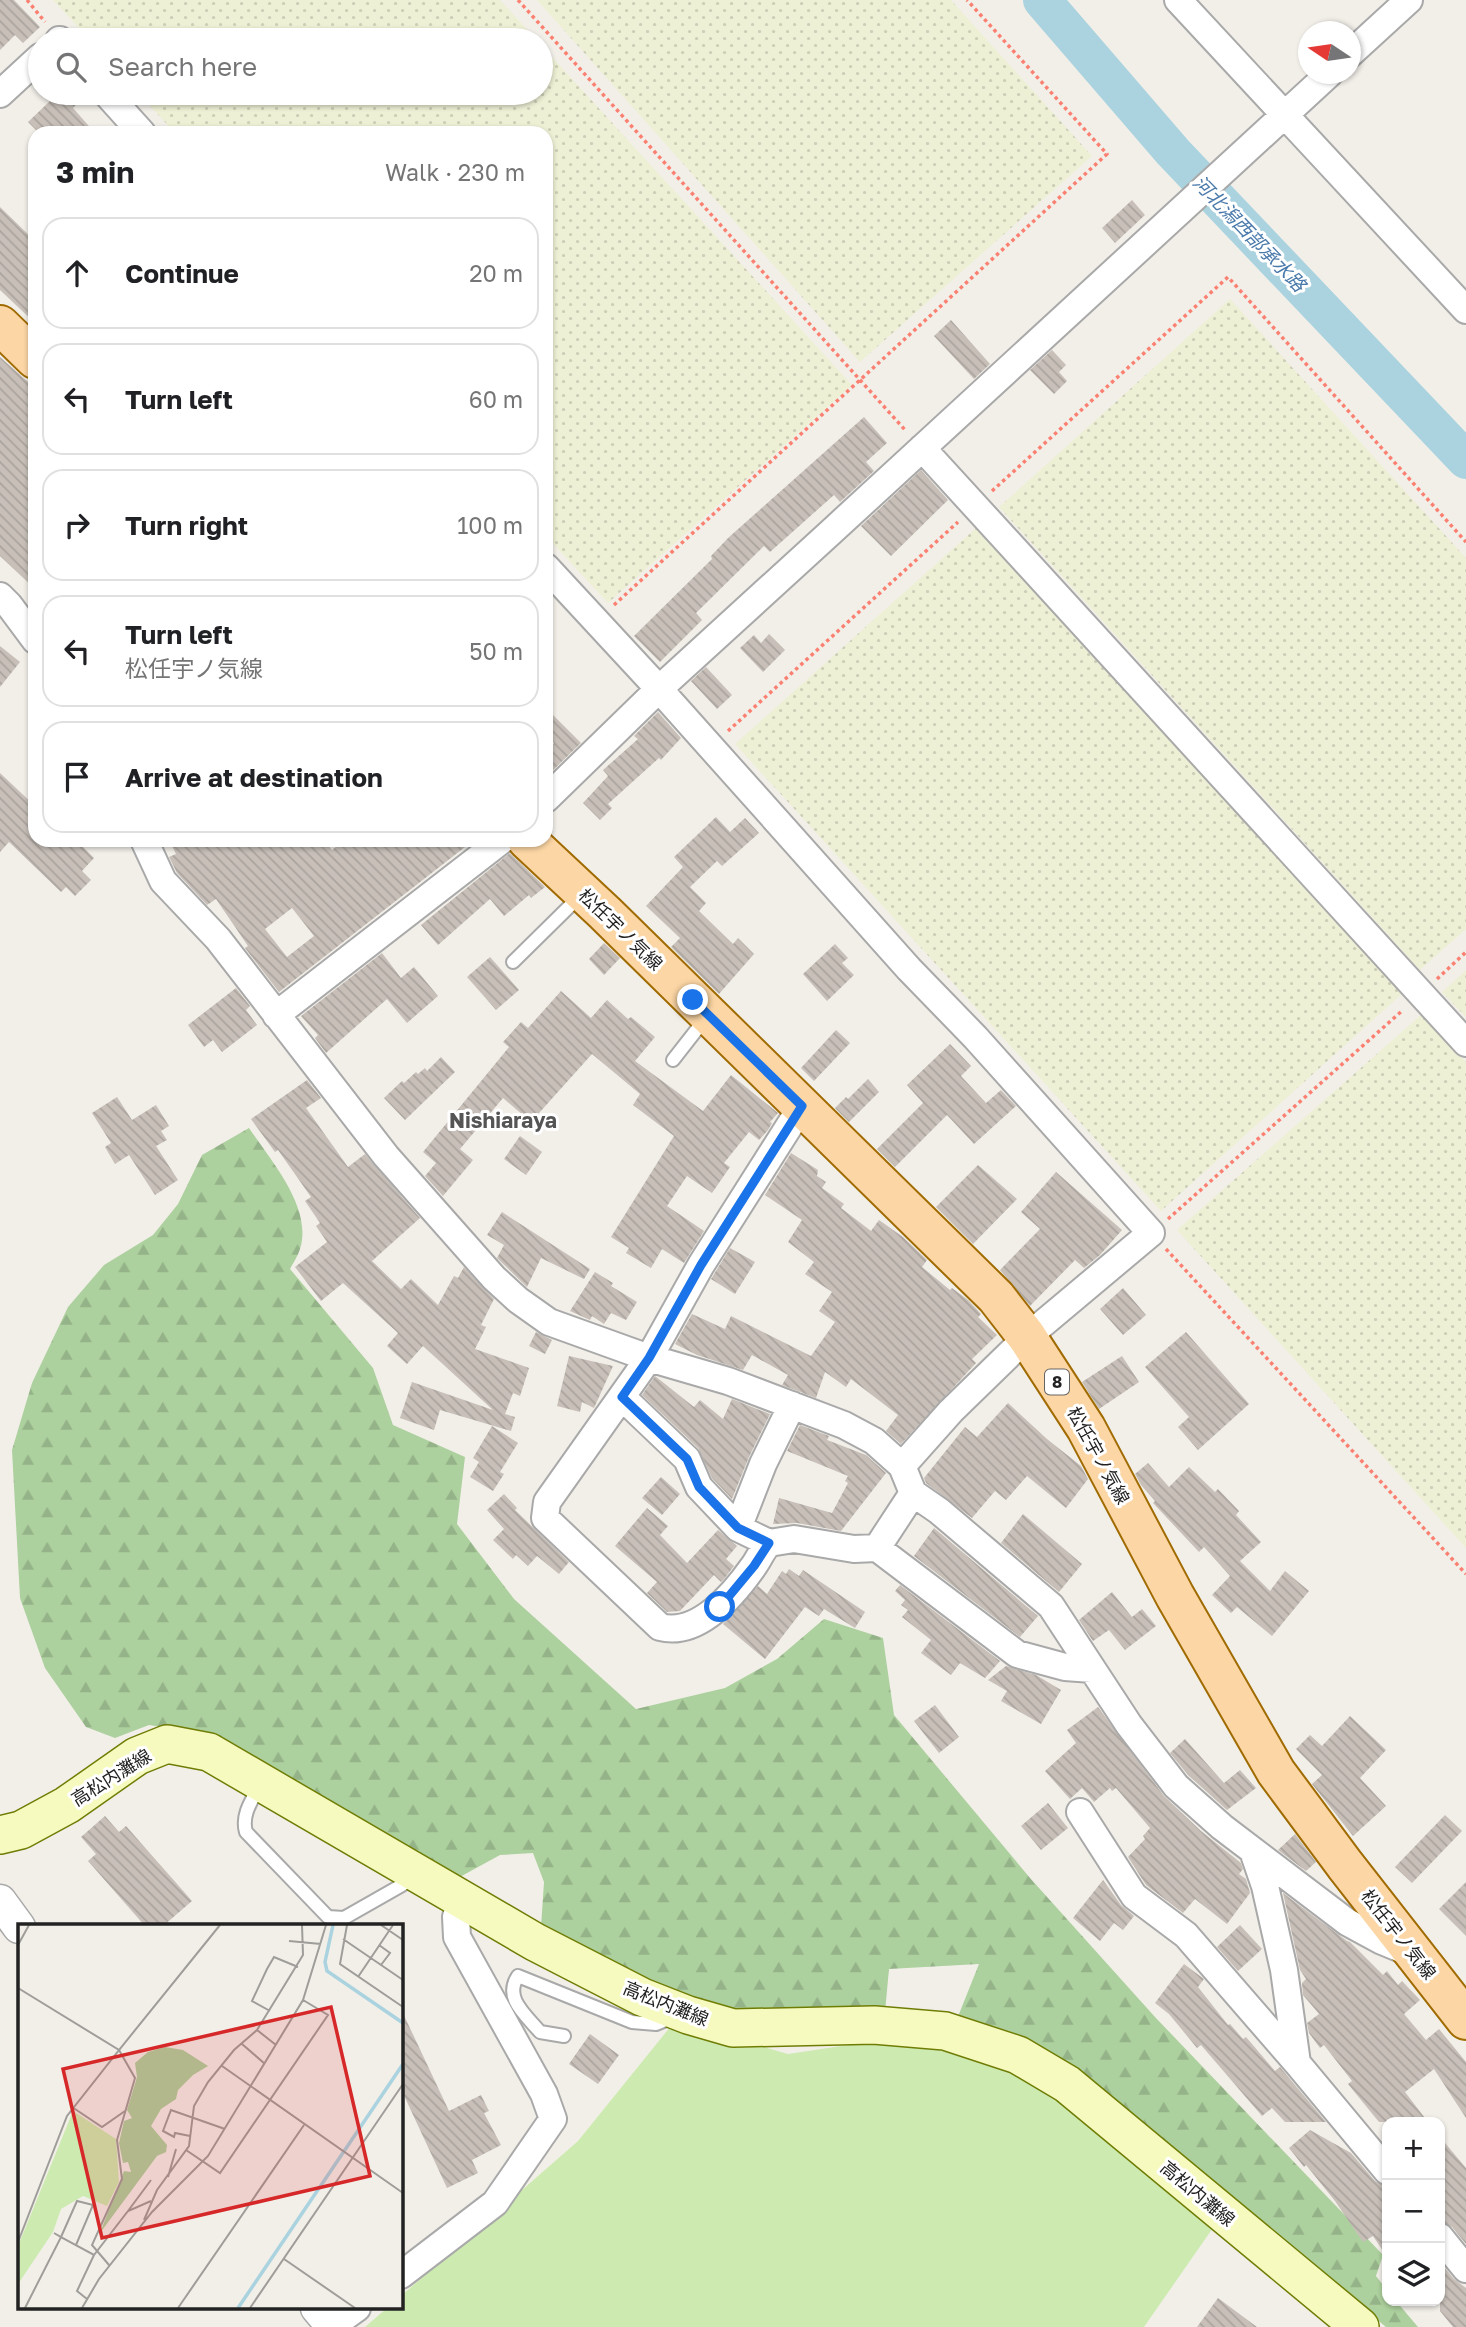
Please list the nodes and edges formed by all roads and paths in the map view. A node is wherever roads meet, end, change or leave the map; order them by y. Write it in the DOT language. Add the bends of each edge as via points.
graph roads {
  1 [pos="519,0"];
  2 [pos="967,0"];
  3 [pos="1178,0"];
  4 [pos="1409,0"];
  5 [pos="544,28"];
  6 [pos="553,38"];
  7 [pos="1361,44"];
  8 [pos="28,68"];
  9 [pos="1318,84"];
  10 [pos="0,94"];
  11 [pos="117,105"];
  12 [pos="1275,124"];
  13 [pos="136,126"];
  14 [pos="1466,310"];
  15 [pos="0,325"];
  16 [pos="28,352"];
  17 [pos="860,379"];
  18 [pos="922,448"];
  19 [pos="975,506"];
  20 [pos="1466,542"];
  21 [pos="553,575"];
  22 [pos="0,596"];
  23 [pos="596,621"];
  24 [pos="28,631"];
  25 [pos="659,689"];
  26 [pos="711,747"];
  27 [pos="553,792"];
  28 [pos="148,847"];
  29 [pos="493,847"];
  30 [pos="535,847"];
  31 [pos="583,892"];
  32 [pos="1466,951"];
  33 [pos="513,962"];
  34 [pos="1421,994"];
  35 [pos="276,1015"];
  36 [pos="708,1015"];
  37 [pos="1466,1043"];
  38 [pos="673,1060"];
  39 [pos="802,1106"];
  40 [pos="1152,1233"];
  41 [pos="1027,1337"];
  42 [pos="649,1358"];
  43 [pos="622,1397"];
  44 [pos="792,1405"];
  45 [pos="902,1465"];
  46 [pos="913,1493"];
  47 [pos="738,1528"];
  48 [pos="769,1543"];
  49 [pos="877,1548"];
  50 [pos="1466,1574"];
  51 [pos="1092,1669"];
  52 [pos="261,1782"];
  53 [pos="1080,1812"];
  54 [pos="0,1835"];
  55 [pos="1253,1850"];
  56 [pos="418,1872"];
  57 [pos="462,1898"];
  58 [pos="0,1901"];
  59 [pos="18,1926"];
  60 [pos="1413,1954"];
  61 [pos="682,2013"];
  62 [pos="1466,2020"];
  63 [pos="564,2036"];
  64 [pos="1297,2063"];
  65 [pos="1382,2165"];
  66 [pos="1445,2243"];
  67 [pos="1466,2269"];
  68 [pos="402,2273"];
  69 [pos="319,2310"];
  70 [pos="354,2310"];
  71 [pos="332,2327"];
  72 [pos="1360,2327"];
  1 -- 5 [label="path"];
  2 -- 17 [label="path" via="1107,154"];
  3 -- 12 [label="street"];
  4 -- 7 [label="street"];
  6 -- 17 [label="path"];
  8 -- 10 [label="street"];
  9 -- 12 [label="street"];
  11 -- 13 [label="street"];
  12 -- 14 [label="street"];
  12 -- 18 [label="street"];
  15 -- 16 [label="main road"];
  17 -- 18 [label="path"];
  17 -- 23 [label="path"];
  18 -- 19 [label="street"];
  18 -- 25 [label="street"];
  19 -- 20 [label="path" via="1228,277"];
  19 -- 26 [label="path"];
  19 -- 34 [label="street"];
  21 -- 23 [label="street"];
  22 -- 24 [label="street"];
  23 -- 25 [label="street"];
  25 -- 26 [label="street"];
  25 -- 27 [label="street"];
  26 -- 40 [label="street"];
  28 -- 35 [label="street" via="163,881 218,939"];
  29 -- 35 [label="street"];
  30 -- 31 [label="main road, 松任宇ノ気線 / 8"];
  31 -- 33 [label="lane"];
  31 -- 36 [label="main road, 松任宇ノ気線 / 8"];
  32 -- 34 [label="path"];
  34 -- 37 [label="street"];
  34 -- 40 [label="path"];
  35 -- 42 [label="street" via="386,1156 510,1293 549,1322"];
  36 -- 38 [label="lane"];
  36 -- 39 [label="main road, 松任宇ノ気線 / 8"];
  39 -- 41 [label="main road, 松任宇ノ気線 / 8" via="996,1297"];
  39 -- 42 [label="street" via="701,1265"];
  40 -- 41 [label="street"];
  40 -- 50 [label="path"];
  41 -- 45 [label="street"];
  41 -- 60 [label="main road, 松任宇ノ気線 / 8" via="1086,1428 1276,1772"];
  42 -- 43 [label="street"];
  42 -- 44 [label="street"];
  43 -- 47 [label="street" via="687,1459 699,1487"];
  43 -- 48 [label="street" via="547,1502 545,1518 660,1627 672,1630 720,1607"];
  44 -- 45 [label="street" via="874,1441"];
  44 -- 47 [label="street"];
  45 -- 46 [label="street"];
  46 -- 49 [label="street"];
  46 -- 51 [label="street" via="1051,1606"];
  47 -- 48 [label="street"];
  48 -- 49 [label="street" via="794,1539"];
  49 -- 51 [label="street" via="1017,1654"];
  51 -- 55 [label="street" via="1176,1786"];
  52 -- 54 [label="main road, 高松内灘線" via="209,1752 167,1744 136,1756 67,1805 21,1830"];
  52 -- 56 [label="main road, 高松内灘線"];
  52 -- 56 [label="lane" via="246,1812 246,1832 328,1917 344,1919"];
  53 -- 64 [label="street" via="1134,1896 1186,1935"];
  55 -- 60 [label="street" via="1347,1922"];
  55 -- 64 [label="street" via="1284,1970"];
  56 -- 57 [label="main road, 高松内灘線"];
  57 -- 61 [label="main road, 高松内灘線" via="535,1942"];
  57 -- 68 [label="street" via="456,1917 457,1937 544,2094 553,2119 495,2203"];
  58 -- 59 [label="street"];
  60 -- 62 [label="main road, 松任宇ノ気線 / 8"];
  61 -- 63 [label="lane" via="643,2025 518,1976 512,1984 512,1998 540,2032"];
  61 -- 72 [label="main road, 高松内灘線" via="733,2028 874,2025 945,2031 1018,2055 1067,2084"];
  64 -- 65 [label="street"];
  66 -- 67 [label="street"];
  69 -- 71 [label="street"];
  70 -- 71 [label="street"];
}
